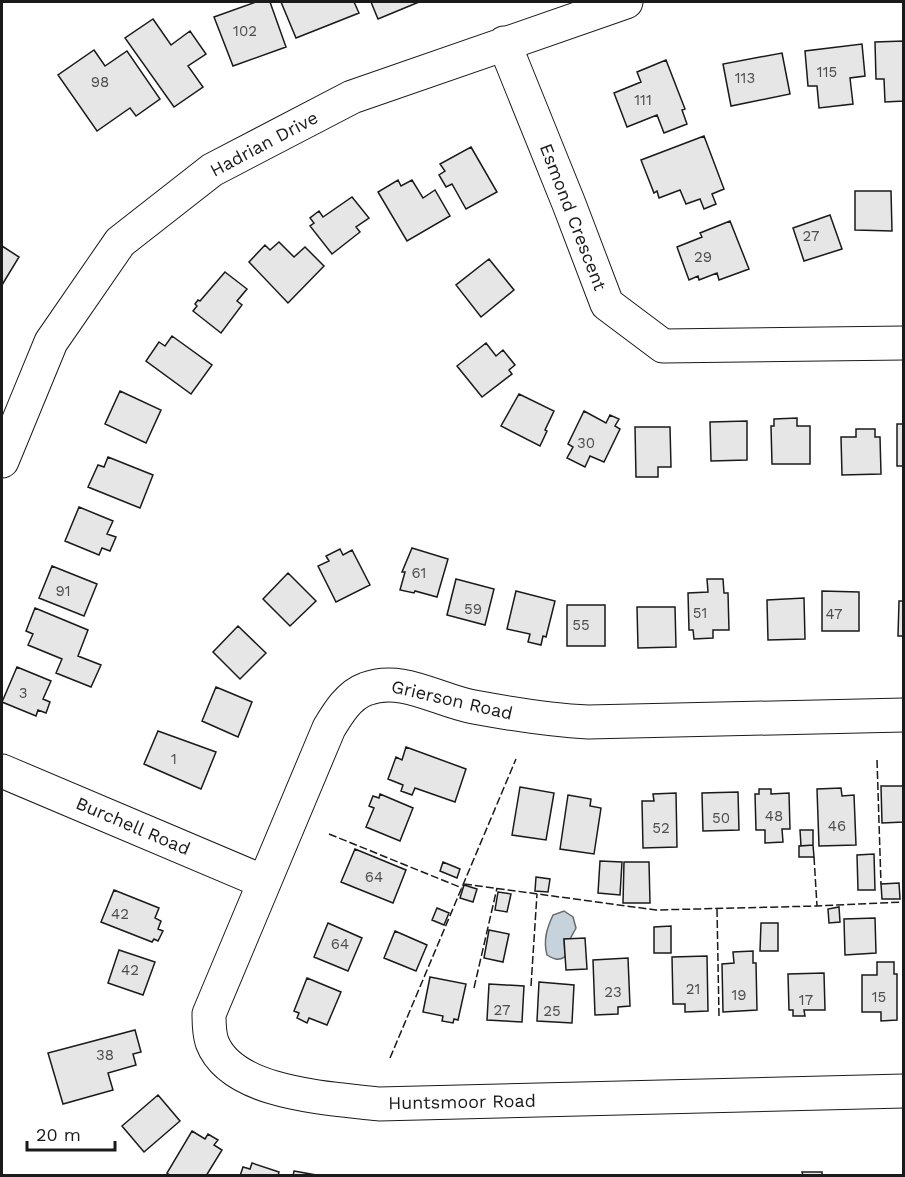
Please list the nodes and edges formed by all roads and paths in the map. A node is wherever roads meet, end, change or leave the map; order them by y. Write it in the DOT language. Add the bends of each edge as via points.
graph roads {
  1 [pos="626,2"];
  2 [pos="504,43"];
  3 [pos="903,343"];
  4 [pos="2,460"];
  5 [pos="903,715"];
  6 [pos="2,771"];
  7 [pos="264,882"];
  8 [pos="903,1091"];
  1 -- 2 [label="street, Hadrian Drive"];
  2 -- 3 [label="street, Esmond Crescent" via="607,304 663,346"];
  2 -- 4 [label="street, Hadrian Drive" via="352,97 212,170 120,242 51,342"];
  5 -- 7 [label="street, Grierson Road" via="543,720 470,706 404,686 365,689 340,710 329,728"];
  6 -- 7 [label="street, Burchell Road"];
  7 -- 8 [label="street, Huntsmoor Road" via="209,1014 212,1042 223,1060 252,1081 309,1095 379,1104"];
}
